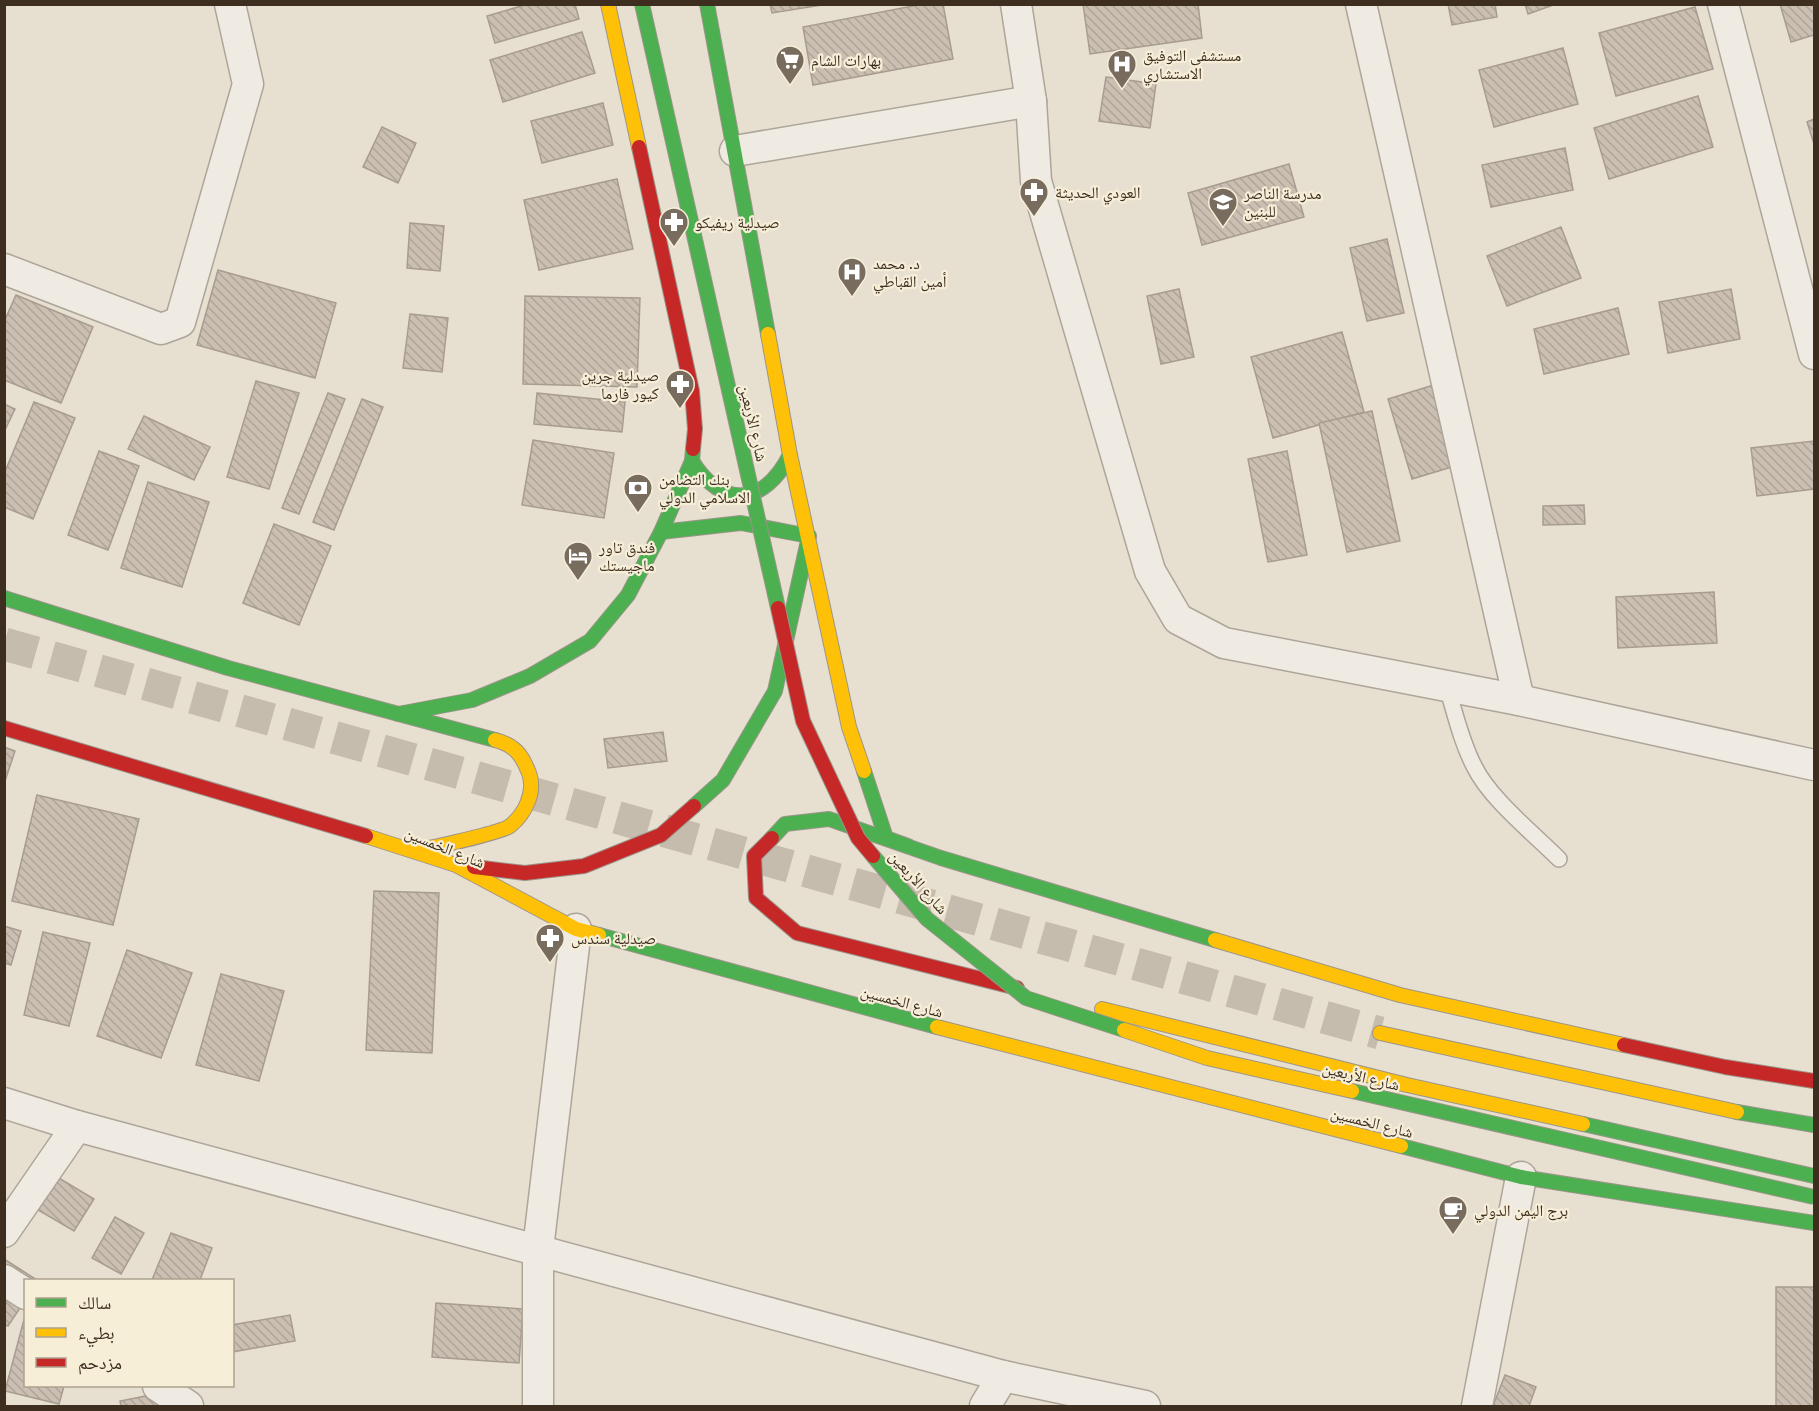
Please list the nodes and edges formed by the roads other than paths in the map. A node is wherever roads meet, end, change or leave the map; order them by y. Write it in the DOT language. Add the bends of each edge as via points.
graph roads {
  1 [pos="230,4"];
  2 [pos="608,4"];
  3 [pos="642,4"];
  4 [pos="707,4"];
  5 [pos="1016,4"];
  6 [pos="1361,4"];
  7 [pos="1723,4"];
  8 [pos="1031,101"];
  9 [pos="735,151"];
  10 [pos="4,269"];
  11 [pos="1815,354"];
  12 [pos="790,455"];
  13 [pos="692,461"];
  14 [pos="661,532"];
  15 [pos="809,536"];
  16 [pos="4,598"];
  17 [pos="1447,687"];
  18 [pos="1519,700"];
  19 [pos="398,714"];
  20 [pos="4,728"];
  21 [pos="1815,765"];
  22 [pos="417,851"];
  23 [pos="941,858"];
  24 [pos="1559,859"];
  25 [pos="456,866"];
  26 [pos="576,929"];
  27 [pos="1380,1033"];
  28 [pos="1815,1081"];
  29 [pos="4,1103"];
  30 [pos="1815,1125"];
  31 [pos="77,1126"];
  32 [pos="1815,1176"];
  33 [pos="1521,1177"];
  34 [pos="1815,1197"];
  35 [pos="1815,1223"];
  36 [pos="4,1232"];
  37 [pos="538,1249"];
  38 [pos="4,1280"];
  39 [pos="24,1293"];
  40 [pos="1003,1376"];
  41 [pos="159,1387"];
  42 [pos="188,1407"];
  43 [pos="538,1407"];
  44 [pos="985,1407"];
  45 [pos="1145,1407"];
  46 [pos="1477,1407"];
  1 -- 10 [label="street" via="248,84 180,322 161,329"];
  2 -- 13 [label="main road" via="692,391"];
  3 -- 34 [label="main road, شارع الأربعين, bridge" via="803,721 858,838 927,919 1026,998 1207,1058"];
  4 -- 9 [label="main road, شارع الأربعين"];
  5 -- 8 [label="street"];
  6 -- 18 [label="street"];
  7 -- 11 [label="street"];
  8 -- 9 [label="street"];
  8 -- 17 [label="street" via="1036,181 1150,571 1178,619 1224,643"];
  9 -- 12 [label="main road, شارع الأربعين"];
  12 -- 13 [label="main road" via="774,483 760,493 744,496 727,495 712,487"];
  12 -- 15 [label="main road, شارع الأربعين"];
  13 -- 14 [label="main road"];
  14 -- 15 [label="main road" via="741,523"];
  14 -- 19 [label="main road" via="628,595 590,641 530,676 472,700"];
  15 -- 23 [label="main road, شارع الأربعين" via="849,727 886,838"];
  15 -- 25 [label="main road" via="775,691 723,780 661,835 584,866 525,873"];
  16 -- 19 [label="main road" via="228,668"];
  17 -- 18 [label="street"];
  17 -- 24 [label="lane" via="1474,768"];
  18 -- 21 [label="street"];
  19 -- 22 [label="main road" via="506,742 522,755 532,782 527,807 509,827"];
  20 -- 22 [label="main road, شارع الخمسين"];
  22 -- 25 [label="main road, شارع الخمسين"];
  23 -- 28 [label="main road" via="1400,995 1725,1067"];
  23 -- 32 [label="main road" via="829,819 785,824 754,856 756,898 797,933 1407,1085"];
  25 -- 26 [label="main road, شارع الخمسين"];
  26 -- 33 [label="main road, شارع الخمسين" via="962,1034"];
  26 -- 37 [label="street"];
  27 -- 30 [label="main road" via="1755,1116"];
  29 -- 31 [label="street"];
  31 -- 36 [label="street"];
  31 -- 37 [label="street"];
  33 -- 35 [label="main road, شارع الخمسين"];
  33 -- 46 [label="street"];
  37 -- 40 [label="street"];
  37 -- 43 [label="street"];
  38 -- 39 [label="street"];
  40 -- 44 [label="street"];
  40 -- 45 [label="street"];
  41 -- 42 [label="street"];
}
